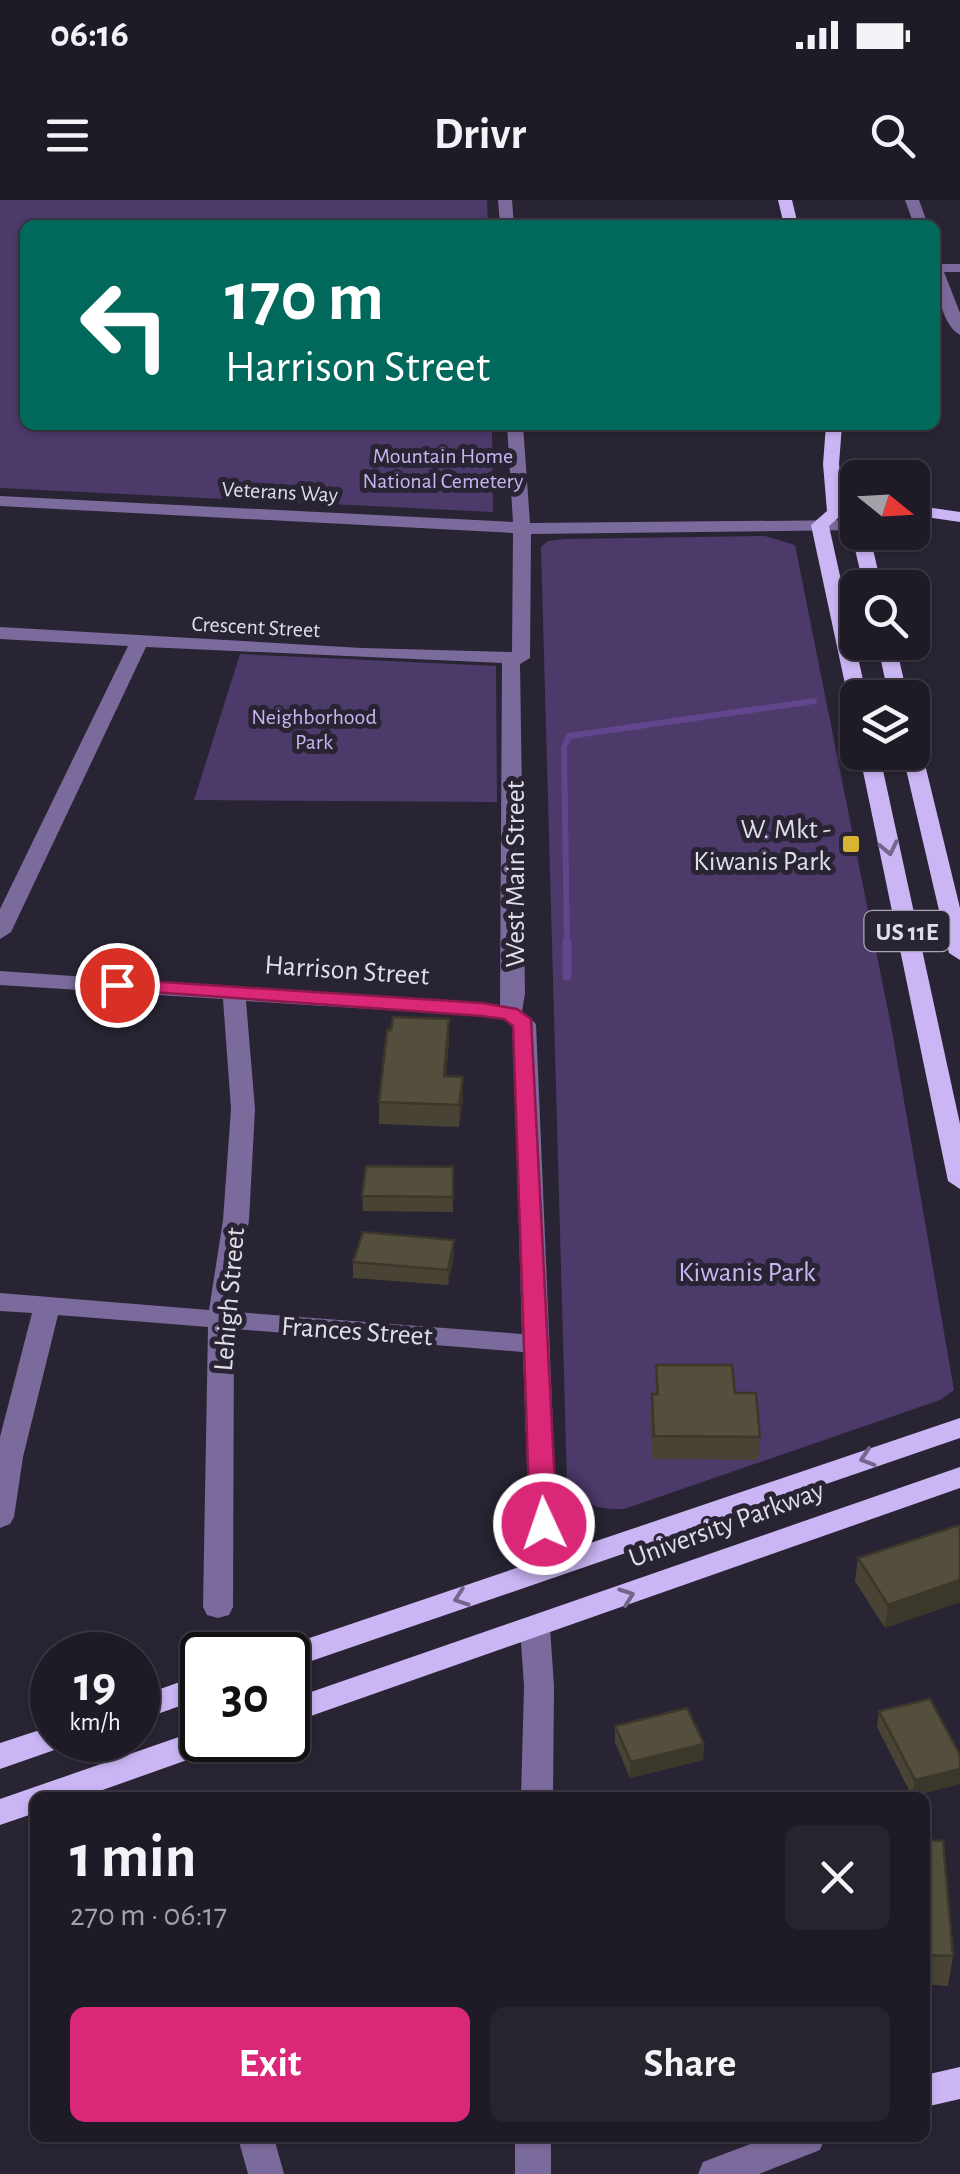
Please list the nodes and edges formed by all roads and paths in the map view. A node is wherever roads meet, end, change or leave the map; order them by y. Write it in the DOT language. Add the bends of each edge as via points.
graph roads {
  1 [pos="940,281"];
  2 [pos="960,331"];
  3 [pos="516,430"];
  4 [pos="834,430"];
  5 [pos="831,464"];
  6 [pos="840,470"];
  7 [pos="0,500"];
  8 [pos="836,512"];
  9 [pos="930,513"];
  10 [pos="840,514"];
  11 [pos="960,518"];
  12 [pos="930,520"];
  13 [pos="840,525"];
  14 [pos="820,526"];
  15 [pos="522,528"];
  16 [pos="0,633"];
  17 [pos="139,642"];
  18 [pos="510,658"];
  19 [pos="854,680"];
  20 [pos="873,770"];
  21 [pos="916,770"];
  22 [pos="0,932"];
  23 [pos="960,953"];
  24 [pos="0,978"];
  25 [pos="234,991"];
  26 [pos="510,1014"];
  27 [pos="960,1181"];
  28 [pos="0,1302"];
  29 [pos="47,1306"];
  30 [pos="221,1320"];
  31 [pos="534,1344"];
  32 [pos="960,1428"];
  33 [pos="960,1476"];
  34 [pos="0,1517"];
  35 [pos="552,1565"];
  36 [pos="218,1607"];
  37 [pos="535,1628"];
  38 [pos="310,1650"];
  39 [pos="310,1705"];
  40 [pos="30,1746"];
  41 [pos="180,1749"];
  42 [pos="0,1756"];
  43 [pos="58,1792"];
  44 [pos="538,1792"];
  45 [pos="30,1802"];
  46 [pos="0,1812"];
  47 [pos="960,2069"];
  48 [pos="960,2082"];
  49 [pos="930,2088"];
  50 [pos="930,2090"];
  51 [pos="257,2142"];
  52 [pos="533,2142"];
  53 [pos="797,2142"];
  54 [pos="266,2174"];
  55 [pos="533,2174"];
  56 [pos="716,2174"];
  1 -- 2 [label="street"];
  3 -- 15 [label="street, West Main Street"];
  4 -- 5 [label="main road"];
  5 -- 6 [label="main road"];
  5 -- 8 [label="main road"];
  7 -- 15 [label="street, Veterans Way"];
  8 -- 10 [label="main road"];
  8 -- 14 [label="main road"];
  9 -- 11 [label="main road"];
  11 -- 12 [label="main road"];
  13 -- 14 [label="street, Veterans Way"];
  14 -- 15 [label="street, Veterans Way"];
  14 -- 19 [label="main road"];
  15 -- 18 [label="street, West Main Street" via="524,651"];
  16 -- 17 [label="street, Crescent Street"];
  17 -- 18 [label="street, Crescent Street"];
  17 -- 22 [label="street"];
  18 -- 26 [label="street, West Main Street"];
  20 -- 27 [label="main road, US 11E, one-way"];
  21 -- 23 [label="main road, US 11E"];
  24 -- 25 [label="street, Harrison Street"];
  25 -- 26 [label="street, Harrison Street"];
  25 -- 30 [label="street, Lehigh Street" via="243,1109"];
  26 -- 31 [label="street, West Main Street" via="524,1024 526,1047"];
  28 -- 29 [label="street, Frances Street"];
  29 -- 30 [label="street, Frances Street"];
  29 -- 34 [label="street" via="8,1457"];
  30 -- 31 [label="street, Frances Street"];
  30 -- 36 [label="street, Lehigh Street"];
  31 -- 35 [label="street, West Main Street"];
  32 -- 35 [label="main road, University Parkway, one-way"];
  37 -- 33 [label="main road, University Parkway, one-way"];
  35 -- 38 [label="main road, University Parkway, one-way"];
  37 -- 39 [label="main road, University Parkway"];
  37 -- 44 [label="street"];
  40 -- 42 [label="main road"];
  41 -- 43 [label="main road"];
  45 -- 46 [label="main road"];
  47 -- 49 [label="street"];
  48 -- 50 [label="main road"];
  51 -- 54 [label="street"];
  52 -- 55 [label="street"];
  53 -- 56 [label="street"];
}
